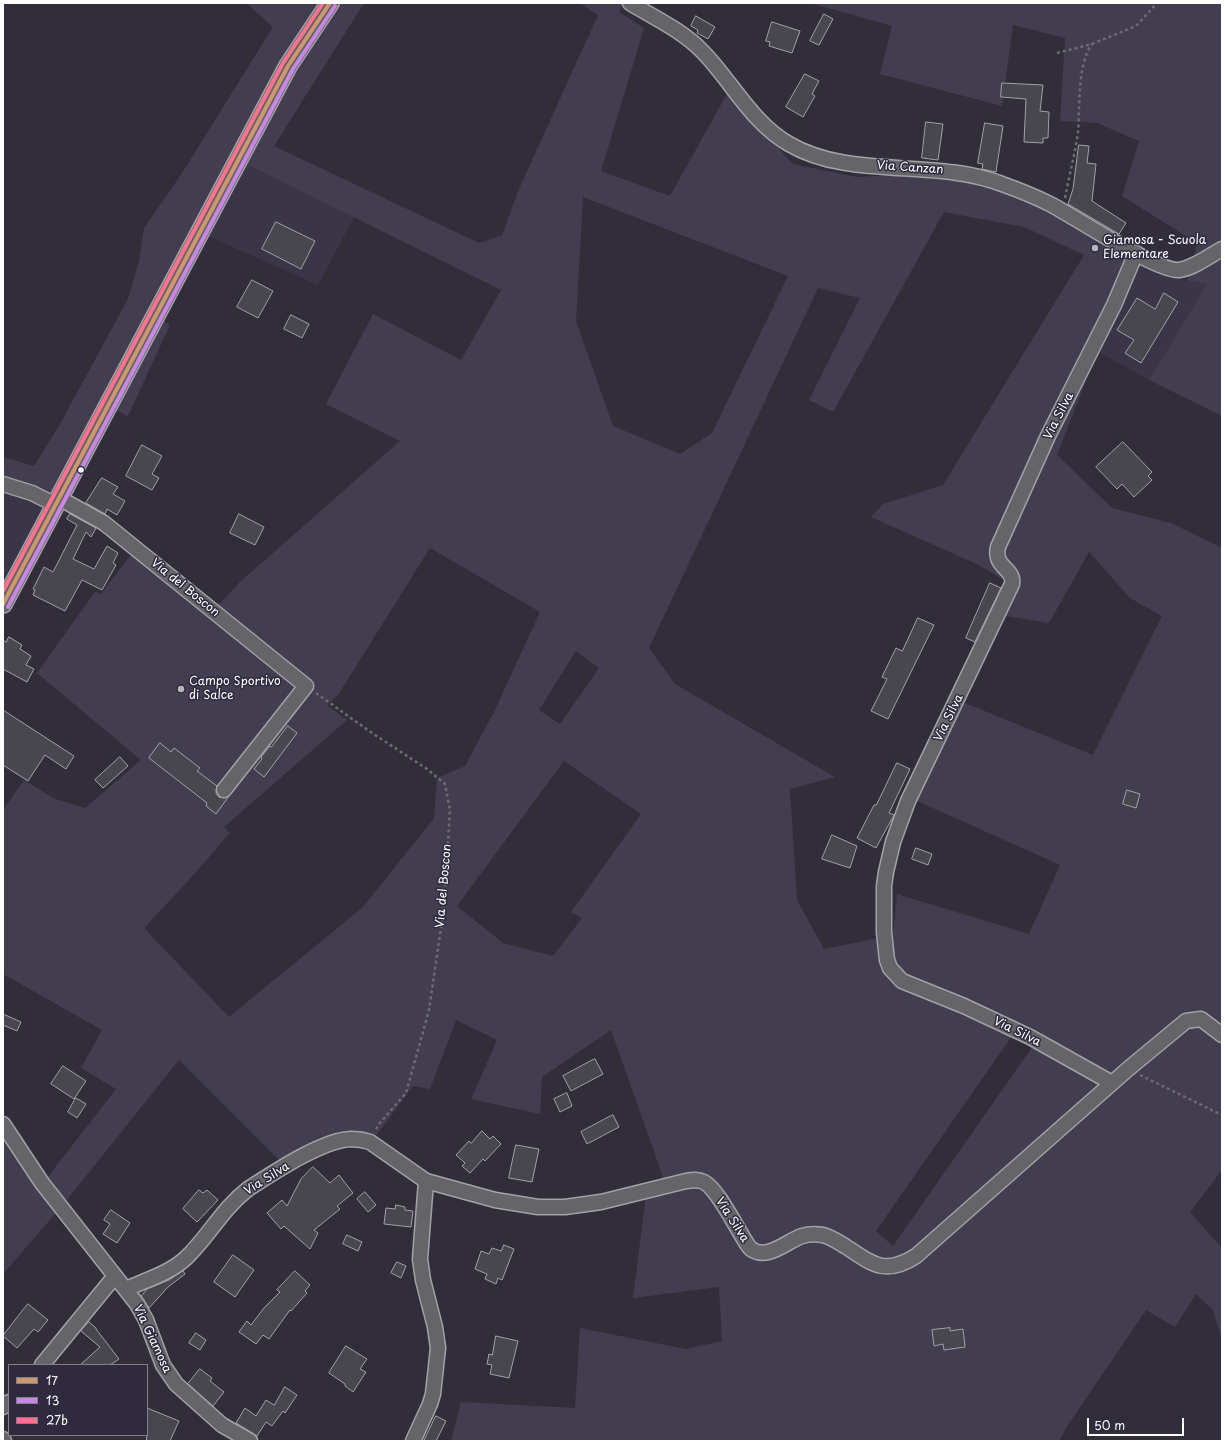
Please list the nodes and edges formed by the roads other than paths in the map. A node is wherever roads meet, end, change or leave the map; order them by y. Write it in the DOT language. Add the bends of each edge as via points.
graph roads {
  1 [pos="330,3"];
  2 [pos="630,3"];
  3 [pos="1222,249"];
  4 [pos="1136,253"];
  5 [pos="3,484"];
  6 [pos="57,502"];
  7 [pos="3,604"];
  8 [pos="224,790"];
  9 [pos="1222,1035"];
  10 [pos="1112,1083"];
  11 [pos="3,1124"];
  12 [pos="426,1181"];
  13 [pos="116,1276"];
  14 [pos="126,1289"];
  15 [pos="43,1364"];
  16 [pos="250,1441"];
  17 [pos="413,1441"];
  1 -- 6 [label="main road" via="288,66"];
  2 -- 4 [label="street, Via Canzan" via="675,29 697,46 766,127 800,150 853,164 962,172 982,177 1027,193"];
  3 -- 4 [label="street, Via Canzan" via="1190,267 1178,270 1167,269"];
  4 -- 10 [label="street, Via Silva" via="1114,304 1048,436 996,552 999,562 1012,576 1012,584 908,802 889,857 883,902 887,960 890,968 902,981 1030,1037"];
  5 -- 6 [label="street, Via del Boscon"];
  6 -- 7 [label="main road"];
  6 -- 8 [label="street, Via del Boscon" via="104,523 306,686"];
  9 -- 10 [label="street, Via Silva" via="1201,1019 1186,1021"];
  10 -- 12 [label="street, Via Silva" via="916,1256 906,1263 894,1266 874,1264 834,1239 816,1234 803,1236 766,1253 756,1252 747,1244 716,1194 700,1180 686,1181 596,1203 538,1207 495,1200"];
  11 -- 13 [label="street, Via Giamosa" via="42,1183"];
  12 -- 14 [label="street, Via Silva" via="370,1142 350,1139 331,1143 309,1153 240,1196 186,1258 164,1272"];
  12 -- 17 [label="street" via="420,1264 435,1327 438,1353 430,1404"];
  13 -- 14 [label="street, Via Giamosa"];
  13 -- 15 [label="street"];
  14 -- 16 [label="street, Via Giamosa" via="142,1312 163,1365 176,1384 222,1425"];
}
